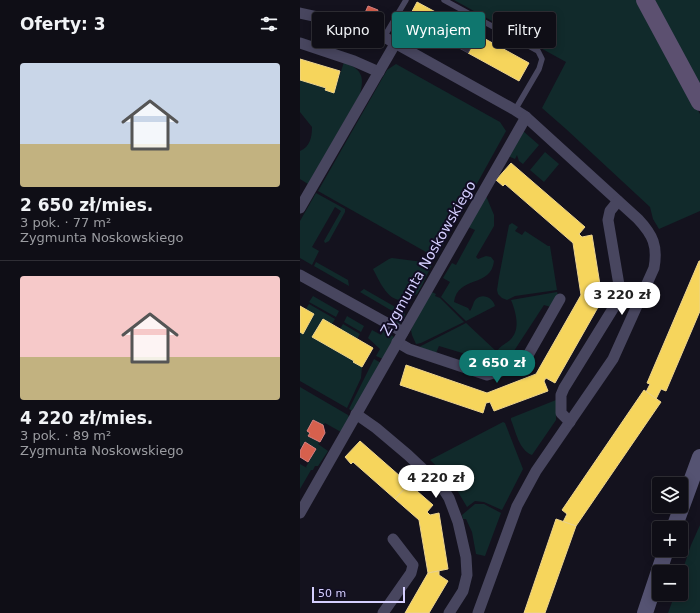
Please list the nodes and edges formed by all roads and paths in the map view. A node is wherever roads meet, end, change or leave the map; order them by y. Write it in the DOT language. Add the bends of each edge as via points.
graph roads {
  1 [pos="406,0"];
  2 [pos="444,0"];
  3 [pos="644,0"];
  4 [pos="300,13"];
  5 [pos="312,16"];
  6 [pos="384,37"];
  7 [pos="392,42"];
  8 [pos="300,43"];
  9 [pos="393,48"];
  10 [pos="402,48"];
  11 [pos="379,72"];
  12 [pos="700,102"];
  13 [pos="515,110"];
  14 [pos="526,117"];
  15 [pos="618,201"];
  16 [pos="300,208"];
  17 [pos="300,275"];
  18 [pos="560,299"];
  19 [pos="400,337"];
  20 [pos="356,414"];
  21 [pos="570,422"];
  22 [pos="700,457"];
  23 [pos="300,513"];
  24 [pos="677,521"];
  25 [pos="393,539"];
  26 [pos="664,557"];
  27 [pos="383,613"];
  28 [pos="449,613"];
  29 [pos="478,613"];
  30 [pos="644,613"];
  1 -- 6 [label="lane"];
  2 -- 13 [label="lane" via="538,51 542,59 539,69"];
  3 -- 12 [label="main road"];
  4 -- 5 [label="street"];
  6 -- 7 [label="street"];
  8 -- 11 [label="street"];
  9 -- 11 [label="street"];
  10 -- 13 [label="street"];
  11 -- 16 [label="street"];
  13 -- 14 [label="street"];
  14 -- 15 [label="street"];
  14 -- 19 [label="street, Zygmunta Noskowskiego"];
  15 -- 21 [label="street" via="610,211 608,220 619,298 561,395 561,413"];
  15 -- 21 [label="street" via="638,219 652,237 656,257 654,268 614,359"];
  17 -- 19 [label="street"];
  18 -- 19 [label="street" via="527,357 512,368 487,375 409,349"];
  19 -- 20 [label="street, Zygmunta Noskowskiego"];
  20 -- 23 [label="street, Zygmunta Noskowskiego"];
  20 -- 28 [label="street" via="408,455 442,487 449,498 458,522 466,557 467,575 463,591"];
  21 -- 29 [label="street" via="536,471 517,506"];
  22 -- 24 [label="street"];
  25 -- 27 [label="street" via="413,565 411,573"];
  26 -- 30 [label="street"];
}
